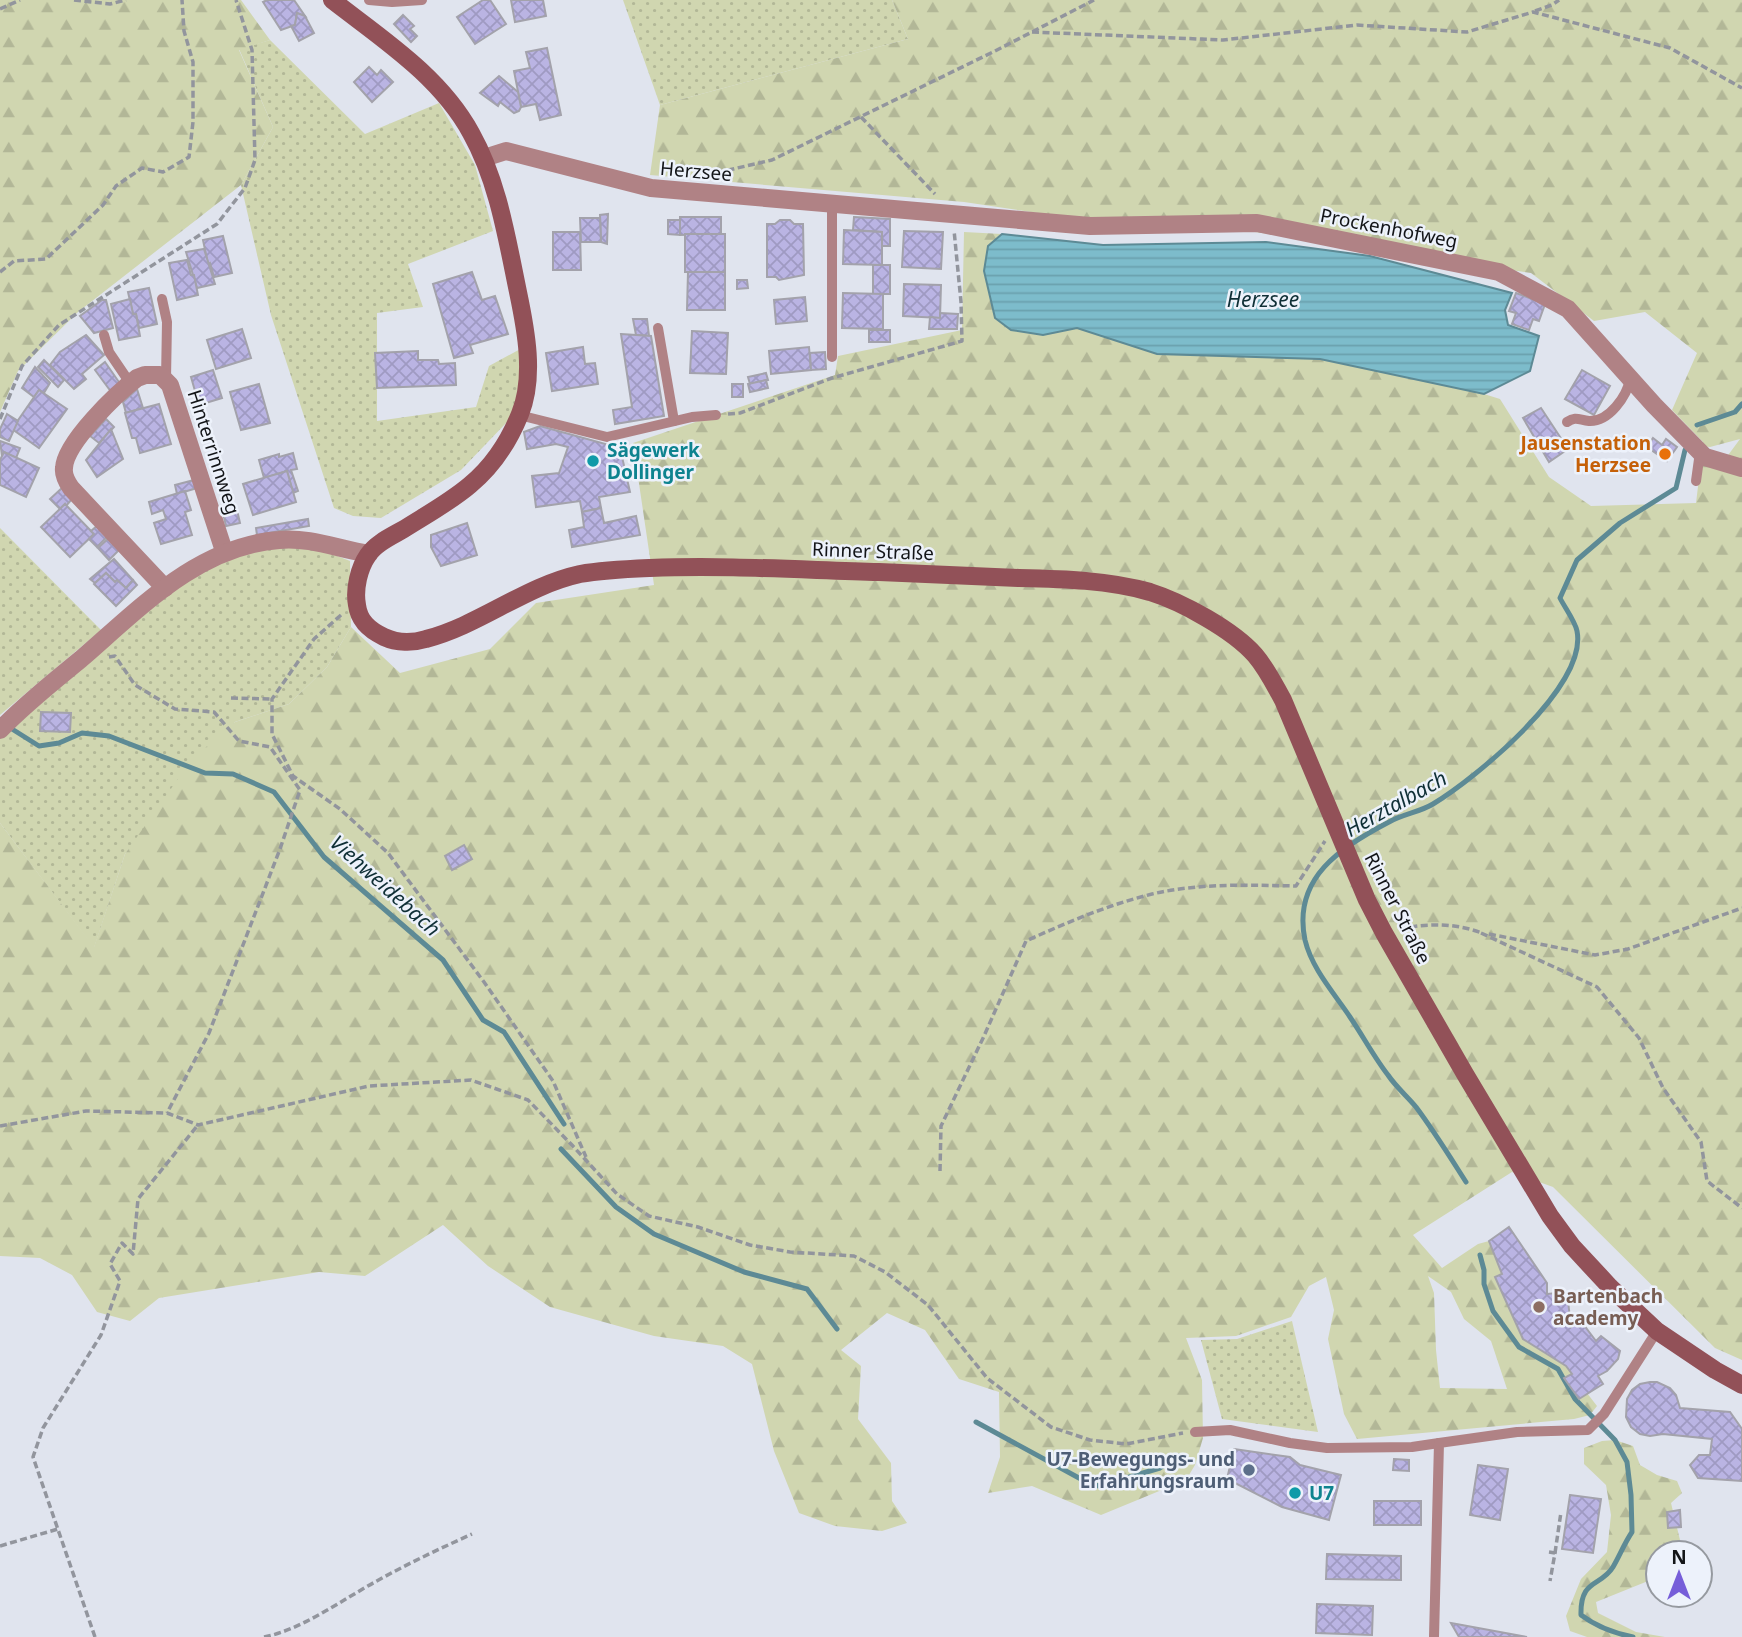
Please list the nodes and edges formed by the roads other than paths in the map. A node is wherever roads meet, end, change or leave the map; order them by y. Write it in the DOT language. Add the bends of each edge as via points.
graph roads {
  1 [pos="332,0"];
  2 [pos="369,0"];
  3 [pos="422,0"];
  4 [pos="484,158"];
  5 [pos="832,203"];
  6 [pos="953,213"];
  7 [pos="162,299"];
  8 [pos="658,328"];
  9 [pos="104,335"];
  10 [pos="832,357"];
  11 [pos="1630,378"];
  12 [pos="166,379"];
  13 [pos="130,383"];
  14 [pos="519,415"];
  15 [pos="716,415"];
  16 [pos="674,421"];
  17 [pos="1567,422"];
  18 [pos="1700,451"];
  19 [pos="1742,468"];
  20 [pos="1696,481"];
  21 [pos="224,551"];
  22 [pos="369,554"];
  23 [pos="165,588"];
  24 [pos="0,730"];
  25 [pos="1657,1331"];
  26 [pos="1742,1385"];
  27 [pos="1195,1432"];
  28 [pos="1439,1443"];
  29 [pos="1434,1637"];
  1 -- 4 [label="main road" via="439,89 464,120"];
  2 -- 3 [label="lane"];
  4 -- 5 [label="street, Herzsee" via="506,151 651,188"];
  4 -- 14 [label="main road" via="505,228 526,339 526,383"];
  5 -- 6 [label="street, Herzsee"];
  5 -- 10 [label="lane"];
  6 -- 11 [label="street, Prockenhofweg" via="1090,226 1257,223 1499,272 1568,309"];
  7 -- 12 [label="lane" via="167,323"];
  8 -- 16 [label="lane"];
  9 -- 13 [label="lane" via="108,352"];
  11 -- 17 [label="lane" via="1624,396 1608,413 1594,421 1578,418"];
  11 -- 18 [label="street, Prockenhofweg"];
  12 -- 13 [label="street, Hinterrinnweg" via="153,374"];
  12 -- 21 [label="street, Hinterrinnweg" via="178,403"];
  13 -- 23 [label="street" via="71,448 65,475 71,488"];
  14 -- 16 [label="lane" via="607,437"];
  14 -- 22 [label="main road" via="488,468 470,485"];
  15 -- 16 [label="lane"];
  18 -- 19 [label="street, Prockenhofweg" via="1705,457"];
  18 -- 20 [label="lane"];
  21 -- 22 [label="street" via="278,540 309,540"];
  21 -- 23 [label="street"];
  22 -- 25 [label="main road, Rinner Straße" via="356,589 359,615 388,639 405,642 444,633 541,586 580,574 705,567 1117,584 1154,593 1202,615 1252,651 1269,674 1384,933 1550,1216 1602,1279"];
  23 -- 24 [label="street"];
  25 -- 26 [label="main road, Rinner Straße"];
  25 -- 28 [label="lane" via="1592,1427 1500,1433"];
  27 -- 28 [label="lane" via="1230,1430 1327,1448"];
  28 -- 29 [label="lane"];
}
